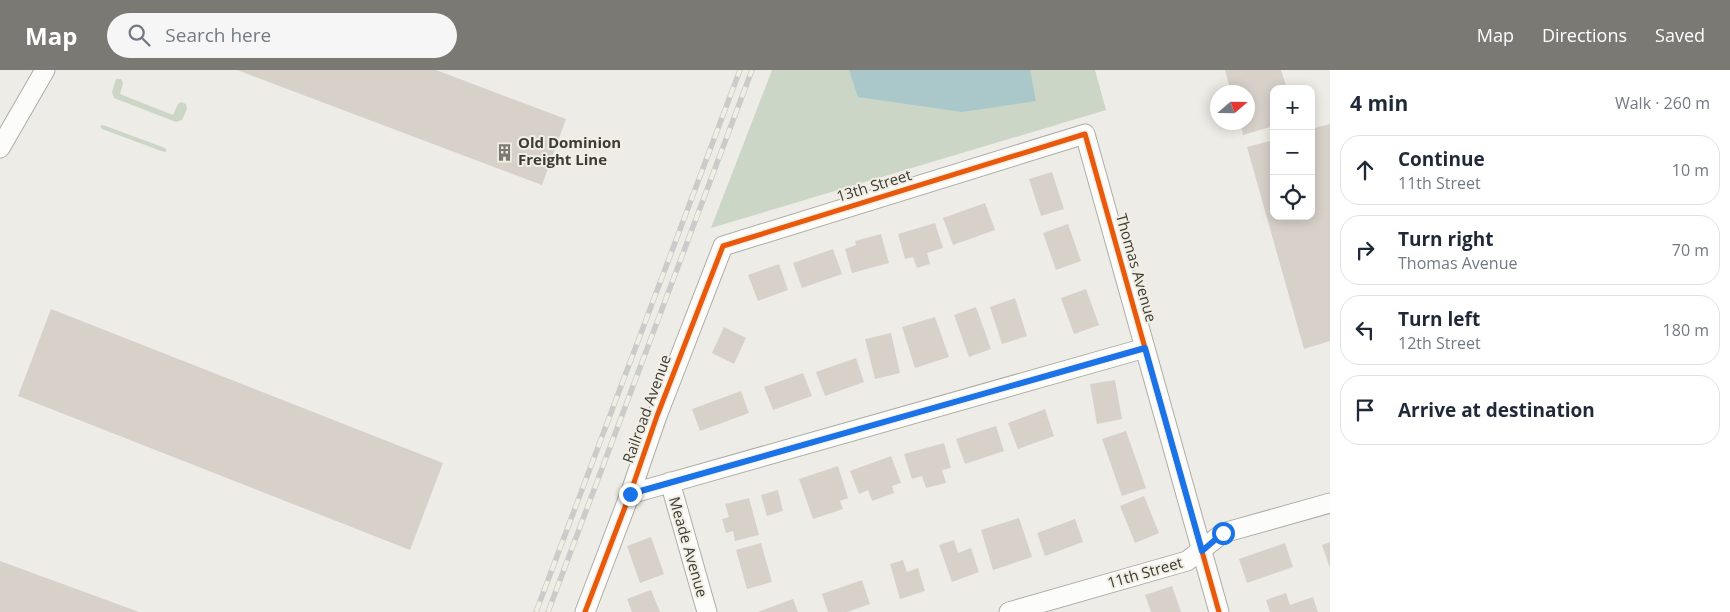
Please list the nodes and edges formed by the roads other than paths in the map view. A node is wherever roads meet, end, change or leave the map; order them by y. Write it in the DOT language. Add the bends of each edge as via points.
graph roads {
  1 [pos="45,70"];
  2 [pos="1086,134"];
  3 [pos="0,148"];
  4 [pos="702,299"];
  5 [pos="1145,348"];
  6 [pos="670,482"];
  7 [pos="630,494"];
  8 [pos="1330,503"];
  9 [pos="1202,551"];
  10 [pos="585,612"];
  11 [pos="707,612"];
  12 [pos="1009,612"];
  13 [pos="1219,612"];
  1 -- 3 [label="street"];
  2 -- 4 [label="street, 13th Street" via="723,246"];
  2 -- 5 [label="street, Thomas Avenue"];
  4 -- 7 [label="street, Railroad Avenue"];
  5 -- 6 [label="street"];
  5 -- 9 [label="street, Thomas Avenue"];
  6 -- 7 [label="street"];
  6 -- 11 [label="street, Meade Avenue"];
  7 -- 10 [label="street, Railroad Avenue"];
  8 -- 9 [label="street, 11th Street" via="1223,533"];
  9 -- 12 [label="street, 11th Street" via="1187,561"];
  9 -- 13 [label="street, Thomas Avenue"];
}
